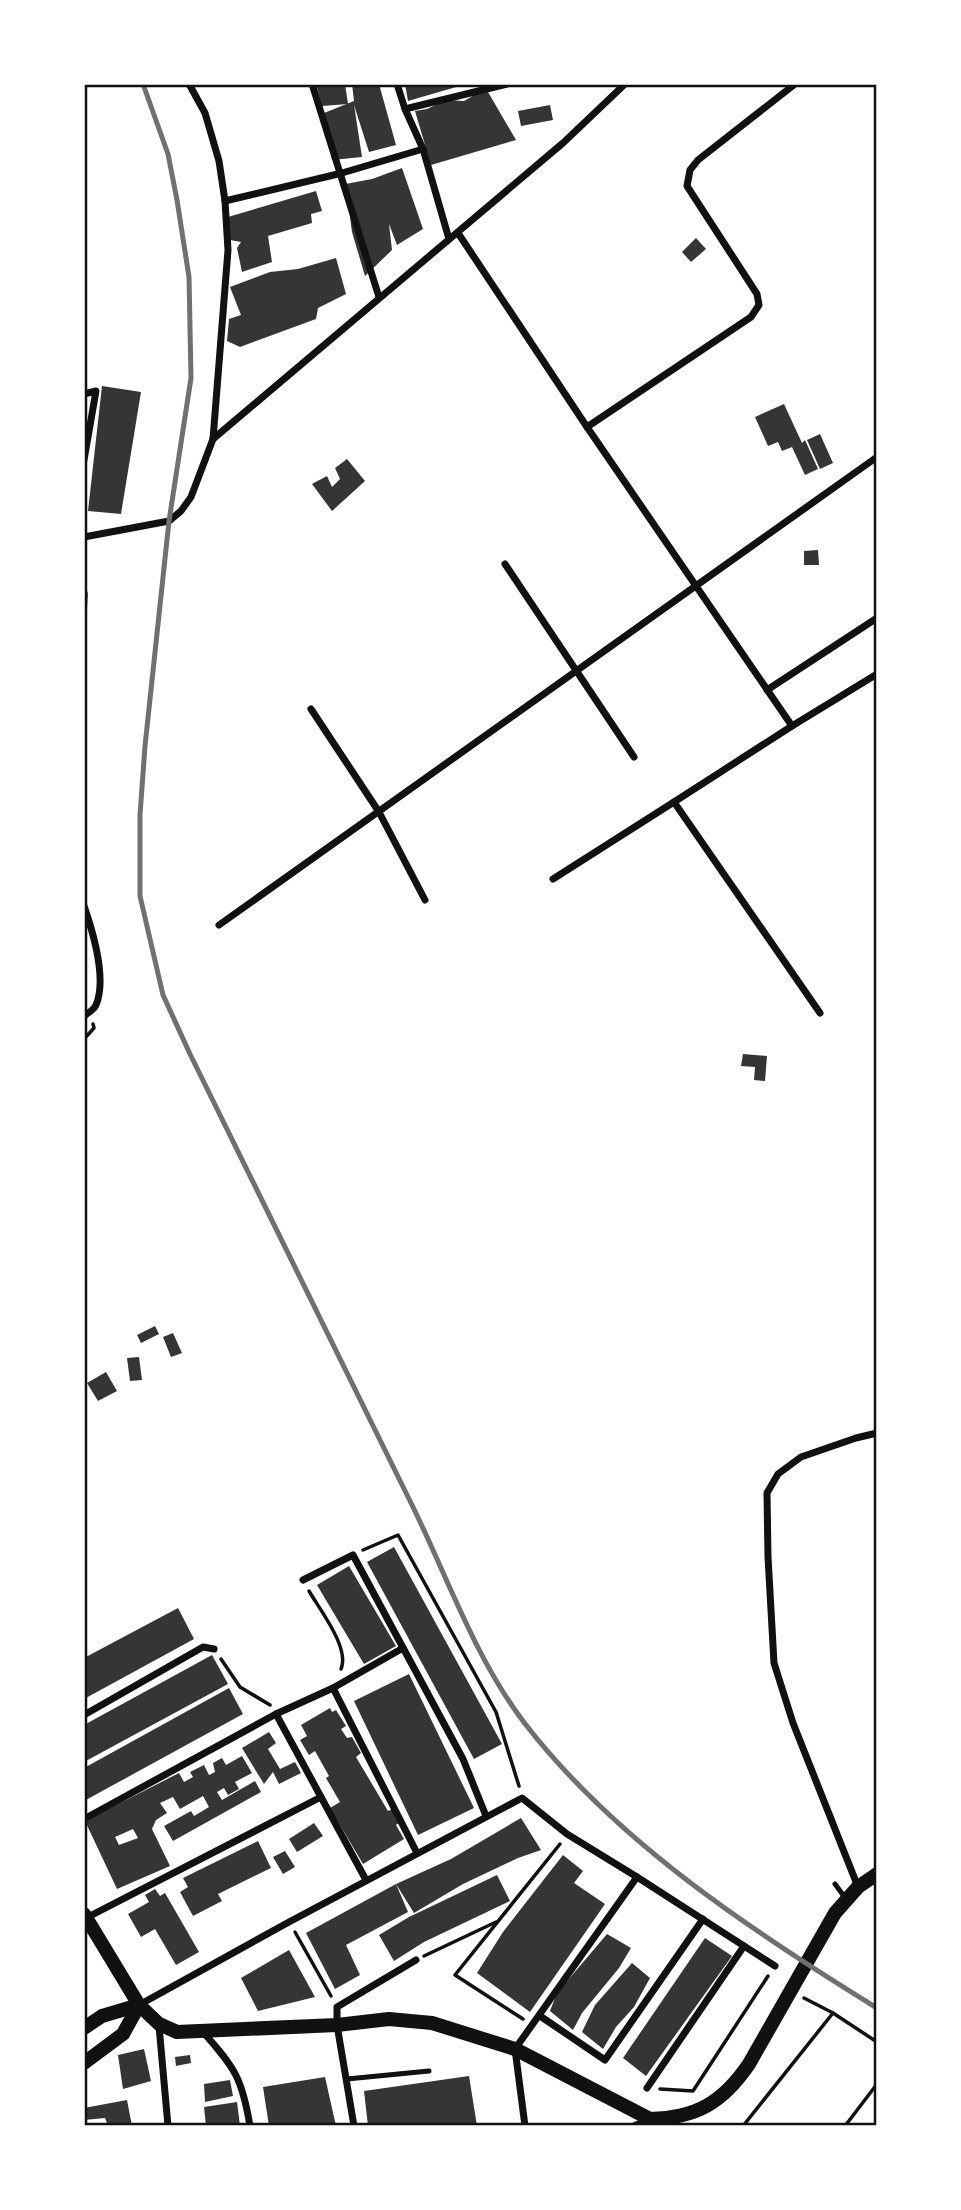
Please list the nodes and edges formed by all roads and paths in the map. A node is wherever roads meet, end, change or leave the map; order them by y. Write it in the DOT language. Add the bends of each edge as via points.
graph roads {
  1 [pos="189,84"];
  2 [pos="312,84"];
  3 [pos="397,84"];
  4 [pos="508,84"];
  5 [pos="625,84"];
  6 [pos="795,84"];
  7 [pos="405,109"];
  8 [pos="423,149"];
  9 [pos="342,173"];
  10 [pos="225,201"];
  11 [pos="458,233"];
  12 [pos="449,239"];
  13 [pos="379,297"];
  14 [pos="84,394"];
  15 [pos="587,427"];
  16 [pos="212,439"];
  17 [pos="877,457"];
  18 [pos="84,460"];
  19 [pos="84,537"];
  20 [pos="505,564"];
  21 [pos="84,585"];
  22 [pos="696,587"];
  23 [pos="877,618"];
  24 [pos="84,634"];
  25 [pos="578,671"];
  26 [pos="877,674"];
  27 [pos="767,690"];
  28 [pos="311,709"];
  29 [pos="792,726"];
  30 [pos="634,757"];
  31 [pos="674,802"];
  32 [pos="379,812"];
  33 [pos="553,878"];
  34 [pos="425,900"];
  35 [pos="84,906"];
  36 [pos="219,925"];
  37 [pos="820,1013"];
  38 [pos="84,1016"];
  39 [pos="877,1433"];
  40 [pos="353,1555"];
  41 [pos="303,1580"];
  42 [pos="403,1648"];
  43 [pos="214,1649"];
  44 [pos="333,1688"];
  45 [pos="275,1714"];
  46 [pos="84,1715"];
  47 [pos="321,1797"];
  48 [pos="522,1798"];
  49 [pos="486,1816"];
  50 [pos="84,1819"];
  51 [pos="567,1834"];
  52 [pos="417,1853"];
  53 [pos="877,1874"];
  54 [pos="638,1877"];
  55 [pos="366,1881"];
  56 [pos="835,1884"];
  57 [pos="858,1887"];
  58 [pos="846,1899"];
  59 [pos="85,1916"];
  60 [pos="703,1919"];
  61 [pos="500,1920"];
  62 [pos="289,1922"];
  63 [pos="744,1946"];
  64 [pos="416,1960"];
  65 [pos="775,1966"];
  66 [pos="790,1991"];
  67 [pos="139,2005"];
  68 [pos="337,2007"];
  69 [pos="833,2013"];
  70 [pos="540,2016"];
  71 [pos="159,2024"];
  72 [pos="337,2025"];
  73 [pos="533,2025"];
  74 [pos="84,2028"];
  75 [pos="202,2031"];
  76 [pos="877,2042"];
  77 [pos="515,2049"];
  78 [pos="84,2063"];
  79 [pos="429,2071"];
  80 [pos="347,2079"];
  81 [pos="877,2084"];
  82 [pos="647,2088"];
  83 [pos="654,2123"];
  84 [pos="168,2126"];
  85 [pos="250,2126"];
  86 [pos="354,2126"];
  87 [pos="525,2126"];
  88 [pos="634,2126"];
  89 [pos="743,2126"];
  90 [pos="845,2126"];
  1 -- 10 [label="street" via="205,113"];
  2 -- 9 [label="street"];
  3 -- 7 [label="street"];
  4 -- 7 [label="street"];
  5 -- 11 [label="street"];
  6 -- 15 [label="street" via="698,160 687,186 757,294 759,305 751,317"];
  7 -- 8 [label="street"];
  8 -- 9 [label="street"];
  8 -- 12 [label="street"];
  9 -- 10 [label="street"];
  9 -- 13 [label="street"];
  10 -- 16 [label="street" via="228,250"];
  11 -- 12 [label="street"];
  11 -- 15 [label="street"];
  12 -- 13 [label="street"];
  13 -- 16 [label="street"];
  14 -- 18 [label="street" via="96,391"];
  15 -- 22 [label="street"];
  16 -- 19 [label="street" via="191,497 169,521"];
  17 -- 22 [label="street"];
  20 -- 25 [label="street"];
  21 -- 24 [label="path"];
  22 -- 25 [label="street"];
  22 -- 27 [label="street"];
  23 -- 27 [label="street"];
  25 -- 30 [label="street"];
  25 -- 32 [label="street"];
  26 -- 29 [label="street"];
  27 -- 29 [label="street"];
  28 -- 32 [label="street"];
  29 -- 31 [label="street"];
  31 -- 33 [label="street"];
  31 -- 37 [label="street"];
  32 -- 34 [label="street"];
  32 -- 36 [label="street"];
  35 -- 38 [label="street" via="96,941 99,986 96,1006"];
  39 -- 57 [label="street" via="801,1457 778,1474 767,1493 774,1663"];
  40 -- 41 [label="street"];
  40 -- 42 [label="street"];
  40 -- 48 [label="path" via="398,1535 496,1712"];
  41 -- 44 [label="path" via="341,1647 344,1663"];
  42 -- 44 [label="street"];
  42 -- 49 [label="street" via="463,1759"];
  43 -- 45 [label="path" via="240,1687 270,1704"];
  43 -- 46 [label="street" via="202,1647"];
  44 -- 45 [label="street"];
  44 -- 52 [label="street"];
  45 -- 47 [label="street"];
  45 -- 50 [label="street"];
  47 -- 55 [label="street"];
  47 -- 59 [label="street"];
  48 -- 49 [label="street"];
  48 -- 51 [label="street"];
  49 -- 52 [label="street"];
  51 -- 54 [label="street"];
  51 -- 61 [label="path"];
  52 -- 55 [label="street"];
  53 -- 57 [label="main road"];
  54 -- 60 [label="street"];
  54 -- 70 [label="street"];
  55 -- 62 [label="street"];
  56 -- 58 [label="lane"];
  57 -- 58 [label="main road"];
  58 -- 66 [label="main road"];
  59 -- 67 [label="main road"];
  60 -- 63 [label="street"];
  60 -- 70 [label="street" via="605,2060"];
  61 -- 64 [label="path"];
  61 -- 73 [label="path" via="456,1975"];
  62 -- 67 [label="street"];
  62 -- 68 [label="path"];
  63 -- 65 [label="street"];
  63 -- 82 [label="street"];
  64 -- 68 [label="street"];
  65 -- 82 [label="path" via="694,2091"];
  66 -- 69 [label="path"];
  66 -- 83 [label="main road" via="735,2085 709,2106"];
  67 -- 71 [label="main road"];
  67 -- 74 [label="main road" via="102,2016"];
  67 -- 78 [label="main road" via="123,2034"];
  68 -- 72 [label="street"];
  69 -- 76 [label="path"];
  69 -- 89 [label="path"];
  70 -- 73 [label="street"];
  71 -- 75 [label="main road" via="177,2032"];
  71 -- 84 [label="street"];
  72 -- 75 [label="main road"];
  72 -- 77 [label="main road" via="390,2020 432,2023"];
  72 -- 80 [label="street"];
  73 -- 77 [label="street"];
  75 -- 85 [label="street" via="230,2063 244,2091"];
  77 -- 83 [label="main road"];
  77 -- 87 [label="street"];
  79 -- 80 [label="lane"];
  80 -- 86 [label="street"];
  81 -- 90 [label="path"];
  83 -- 88 [label="street"];
}
